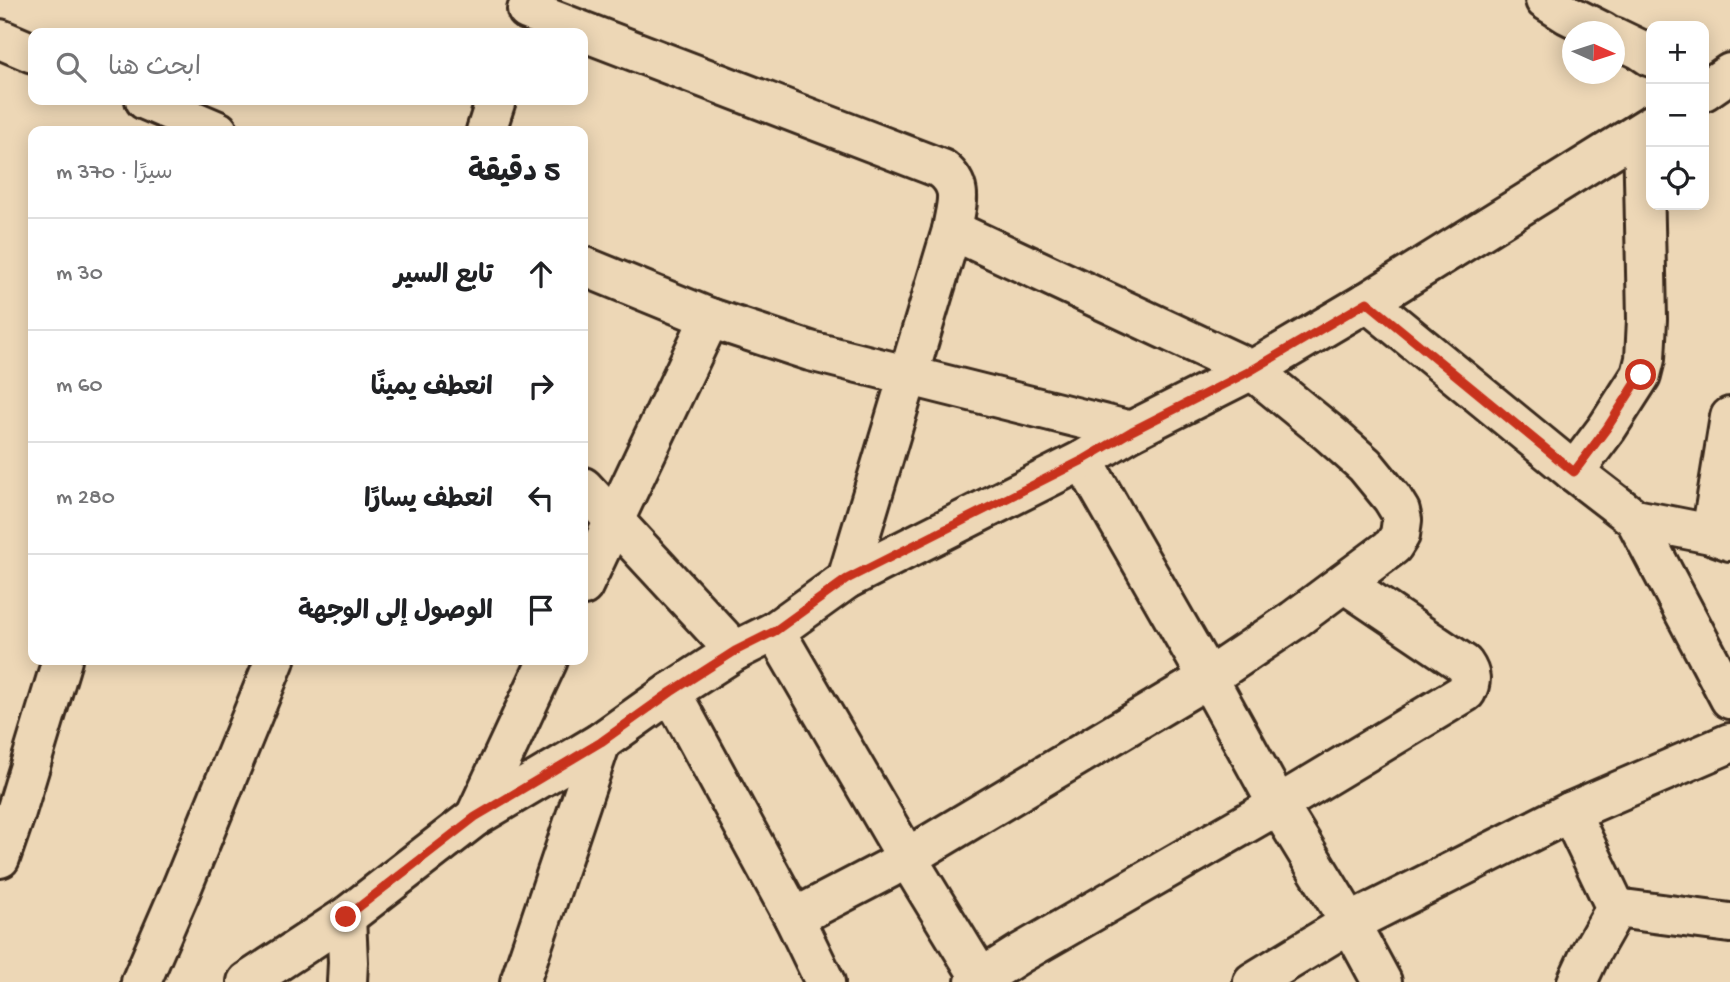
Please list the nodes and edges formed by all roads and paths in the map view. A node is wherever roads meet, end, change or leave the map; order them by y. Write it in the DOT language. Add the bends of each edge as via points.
graph roads {
  1 [pos="1545,0"];
  2 [pos="526,14"];
  3 [pos="1581,21"];
  4 [pos="564,28"];
  5 [pos="588,37"];
  6 [pos="0,39"];
  7 [pos="1625,42"];
  8 [pos="28,51"];
  9 [pos="1646,53"];
  10 [pos="1730,73"];
  11 [pos="1709,87"];
  12 [pos="157,105"];
  13 [pos="494,105"];
  14 [pos="206,126"];
  15 [pos="487,126"];
  16 [pos="1646,129"];
  17 [pos="1647,147"];
  18 [pos="952,230"];
  19 [pos="588,268"];
  20 [pos="1367,302"];
  21 [pos="710,318"];
  22 [pos="1252,370"];
  23 [pos="907,376"];
  24 [pos="1730,416"];
  25 [pos="1132,431"];
  26 [pos="1083,460"];
  27 [pos="1574,472"];
  28 [pos="588,492"];
  29 [pos="614,519"];
  30 [pos="1635,519"];
  31 [pos="1721,537"];
  32 [pos="588,575"];
  33 [pos="847,579"];
  34 [pos="1344,583"];
  35 [pos="756,640"];
  36 [pos="60,665"];
  37 [pos="273,665"];
  38 [pos="546,665"];
  39 [pos="1208,678"];
  40 [pos="671,692"];
  41 [pos="1730,699"];
  42 [pos="601,742"];
  43 [pos="1730,743"];
  44 [pos="1278,805"];
  45 [pos="1570,812"];
  46 [pos="475,817"];
  47 [pos="0,858"];
  48 [pos="897,862"];
  49 [pos="1616,908"];
  50 [pos="346,917"];
  51 [pos="794,918"];
  52 [pos="1350,923"];
  53 [pos="1730,923"];
  54 [pos="974,981"];
  55 [pos="141,982"];
  56 [pos="247,982"];
  57 [pos="347,982"];
  58 [pos="520,982"];
  59 [pos="825,982"];
  60 [pos="1253,982"];
  61 [pos="1382,982"];
  62 [pos="1577,982"];
  1 -- 3 [label="street"];
  2 -- 4 [label="street"];
  5 -- 18 [label="street" via="942,169 956,183"];
  6 -- 8 [label="street"];
  7 -- 9 [label="street"];
  10 -- 11 [label="street"];
  12 -- 14 [label="street"];
  13 -- 15 [label="street"];
  16 -- 20 [label="street"];
  17 -- 27 [label="street" via="1645,359 1641,375"];
  18 -- 22 [label="street"];
  18 -- 23 [label="street"];
  19 -- 21 [label="street"];
  20 -- 22 [label="street"];
  20 -- 27 [label="street"];
  21 -- 23 [label="street"];
  21 -- 29 [label="street"];
  22 -- 25 [label="street"];
  22 -- 34 [label="street" via="1365,465 1400,511 1402,527 1393,546"];
  23 -- 25 [label="street"];
  23 -- 33 [label="street"];
  24 -- 31 [label="street"];
  25 -- 26 [label="street"];
  26 -- 33 [label="street"];
  26 -- 39 [label="street"];
  27 -- 30 [label="street"];
  28 -- 29 [label="street"];
  29 -- 32 [label="street"];
  29 -- 35 [label="street"];
  30 -- 31 [label="street"];
  30 -- 41 [label="street"];
  33 -- 35 [label="street"];
  34 -- 39 [label="street"];
  34 -- 44 [label="street" via="1465,664 1471,683 1448,704"];
  35 -- 40 [label="street"];
  35 -- 48 [label="street"];
  36 -- 47 [label="street"];
  37 -- 55 [label="street"];
  38 -- 46 [label="street"];
  39 -- 44 [label="street"];
  39 -- 48 [label="street"];
  40 -- 42 [label="street"];
  40 -- 51 [label="street"];
  42 -- 46 [label="street"];
  42 -- 58 [label="street"];
  43 -- 45 [label="street"];
  44 -- 52 [label="street"];
  44 -- 54 [label="street"];
  45 -- 49 [label="street"];
  45 -- 52 [label="street"];
  46 -- 50 [label="street"];
  48 -- 51 [label="street"];
  48 -- 54 [label="street"];
  49 -- 53 [label="street"];
  49 -- 62 [label="street"];
  50 -- 56 [label="street"];
  50 -- 57 [label="street"];
  51 -- 59 [label="street"];
  52 -- 60 [label="street"];
  52 -- 61 [label="street"];
}
